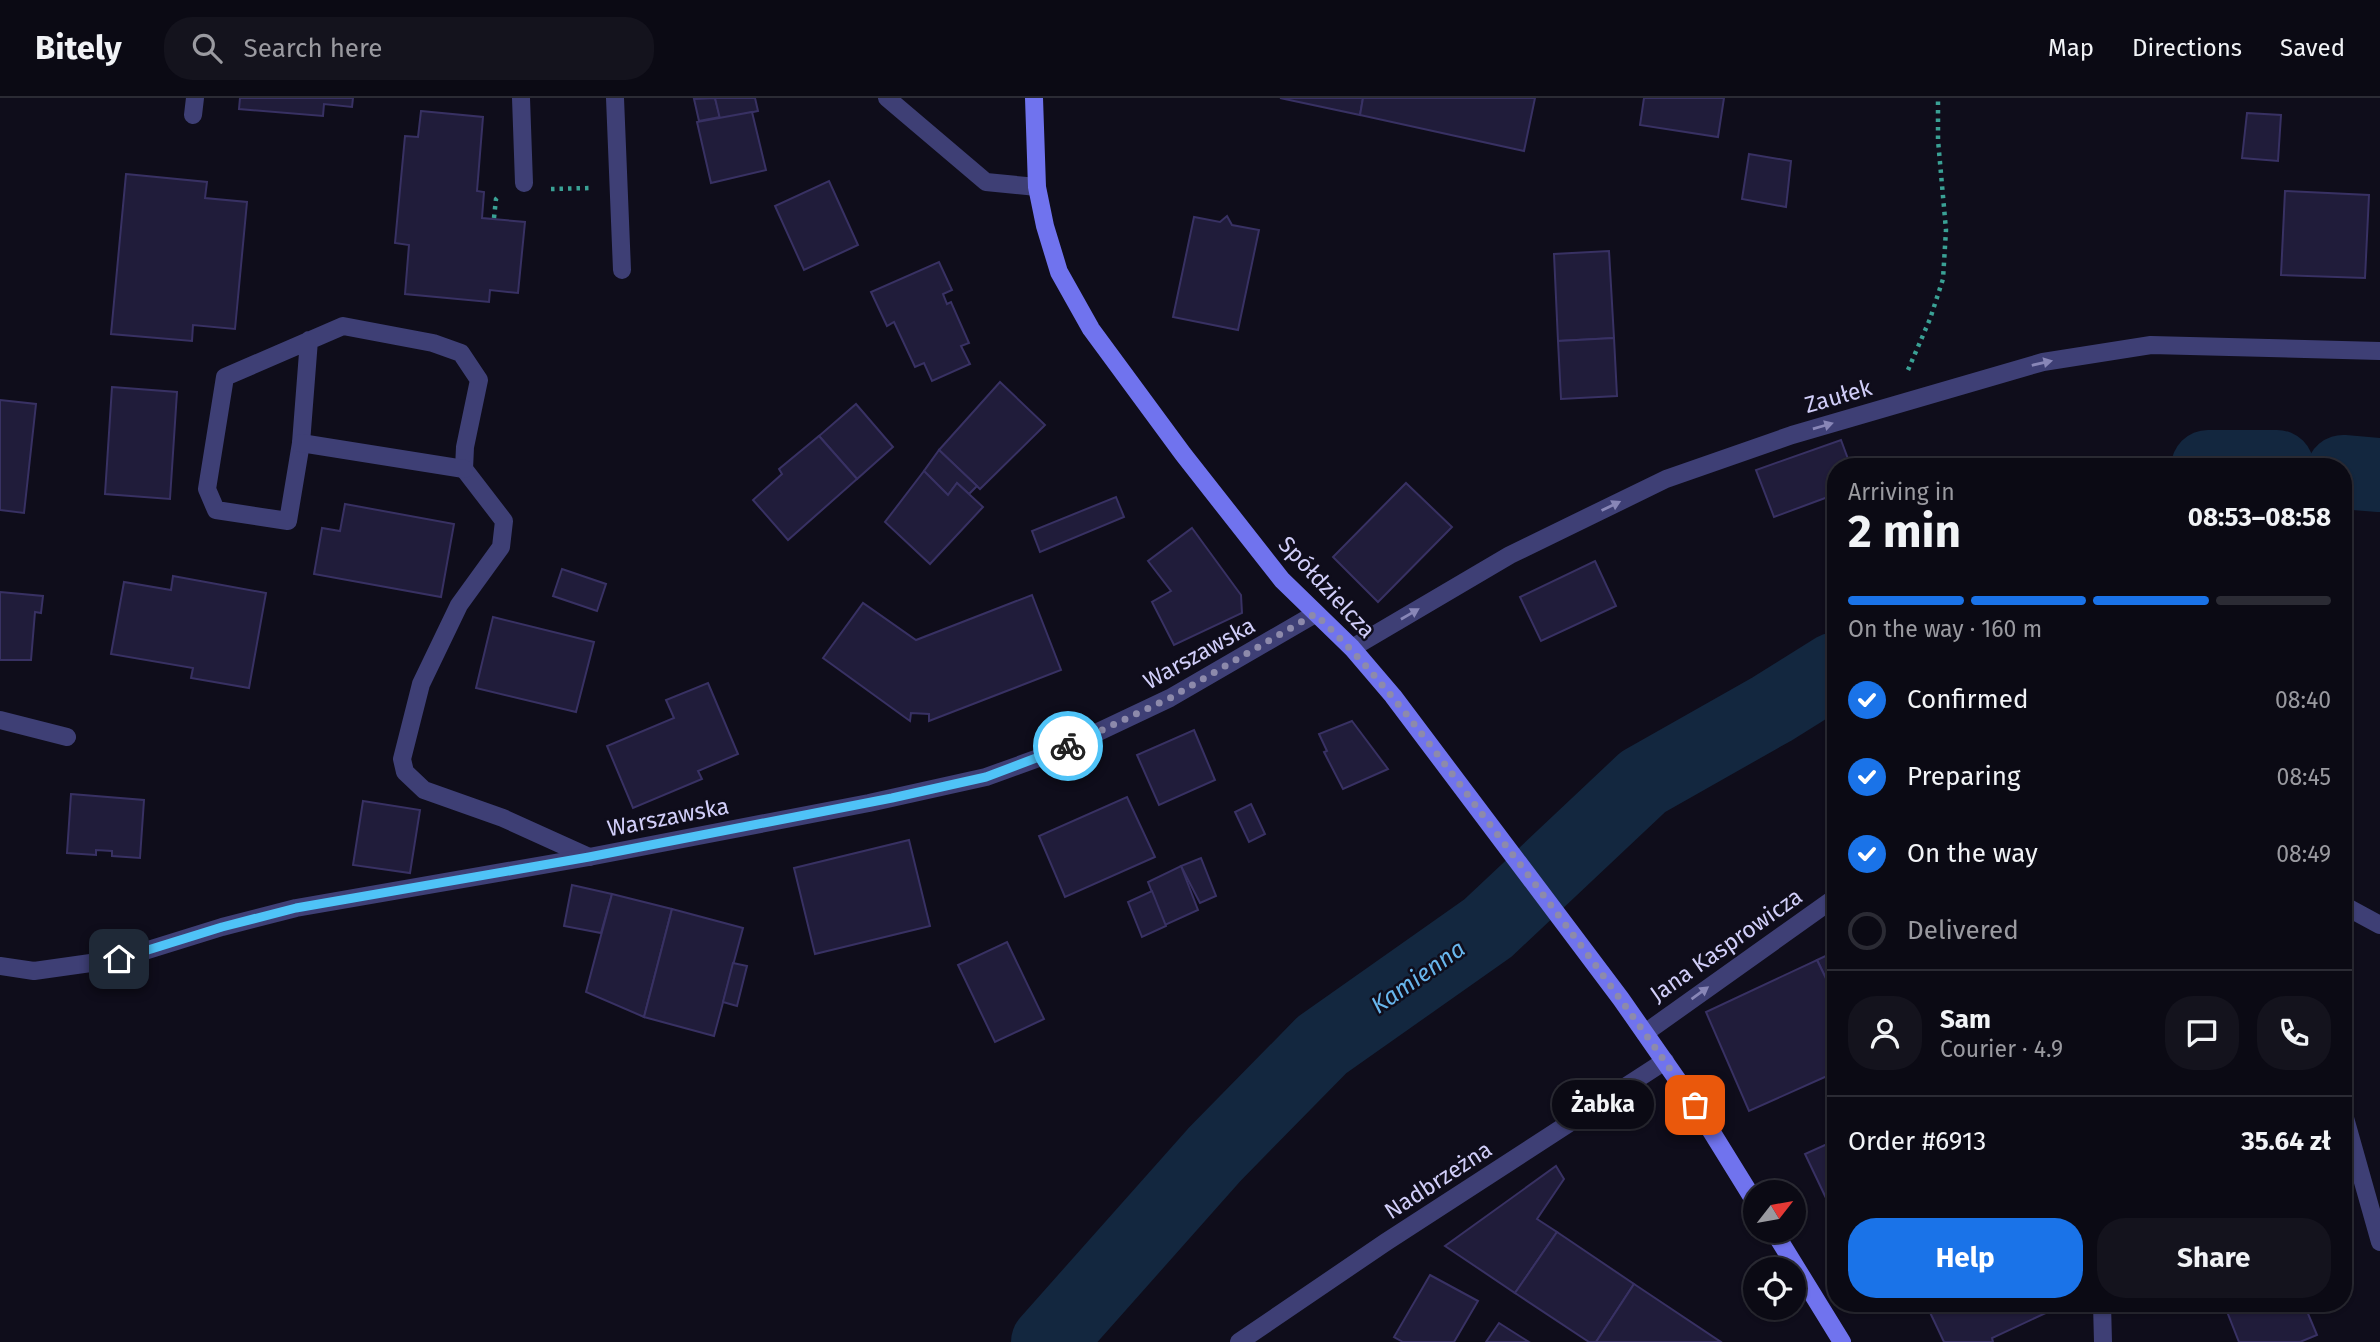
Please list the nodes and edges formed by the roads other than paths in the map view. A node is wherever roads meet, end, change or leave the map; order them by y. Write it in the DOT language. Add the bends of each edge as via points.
graph roads {
  1 [pos="521,98"];
  2 [pos="615,98"];
  3 [pos="887,98"];
  4 [pos="1034,98"];
  5 [pos="524,183"];
  6 [pos="1037,187"];
  7 [pos="622,270"];
  8 [pos="309,340"];
  9 [pos="2380,351"];
  10 [pos="301,443"];
  11 [pos="464,470"];
  12 [pos="1315,614"];
  13 [pos="1352,648"];
  14 [pos="0,720"];
  15 [pos="67,737"];
  16 [pos="589,857"];
  17 [pos="1827,903"];
  18 [pos="2352,910"];
  19 [pos="2380,925"];
  20 [pos="0,966"];
  21 [pos="1645,1033"];
  22 [pos="1665,1061"];
  23 [pos="2352,1143"];
  24 [pos="1743,1183"];
  25 [pos="2380,1242"];
  26 [pos="1781,1243"];
  27 [pos="2102,1312"];
  28 [pos="1239,1342"];
  29 [pos="1842,1342"];
  30 [pos="2104,1342"];
  1 -- 5 [label="street"];
  2 -- 7 [label="street"];
  3 -- 6 [label="street" via="986,181"];
  4 -- 6 [label="street, Spółdzielcza"];
  6 -- 12 [label="street, Spółdzielcza" via="1059,272 1091,328 1183,454 1282,580"];
  8 -- 10 [label="street"];
  8 -- 10 [label="street" via="225,377 207,489 216,510 288,521"];
  8 -- 11 [label="street" via="343,326 433,343 461,353 479,380"];
  13 -- 9 [label="street, Zaułek, one-way" via="1510,555 1666,479 1792,435 2043,362 2151,345"];
  10 -- 11 [label="street"];
  11 -- 16 [label="street" via="505,521 501,547 458,605 421,684 402,759 405,772 425,790 503,818"];
  12 -- 13 [label="street, Spółdzielcza"];
  12 -- 16 [label="street, Warszawska" via="1170,698 1058,751 986,777"];
  13 -- 21 [label="street, Spółdzielcza" via="1393,696"];
  14 -- 15 [label="street"];
  16 -- 20 [label="street, Warszawska" via="296,908 119,959 34,971"];
  21 -- 17 [label="street, Jana Kasprowicza, one-way"];
  18 -- 19 [label="street"];
  21 -- 22 [label="street, Spółdzielcza"];
  22 -- 24 [label="street, Spółdzielcza"];
  22 -- 28 [label="street, Nadbrzeżna"];
  23 -- 25 [label="street"];
  26 -- 29 [label="street"];
  27 -- 30 [label="street"];
}
